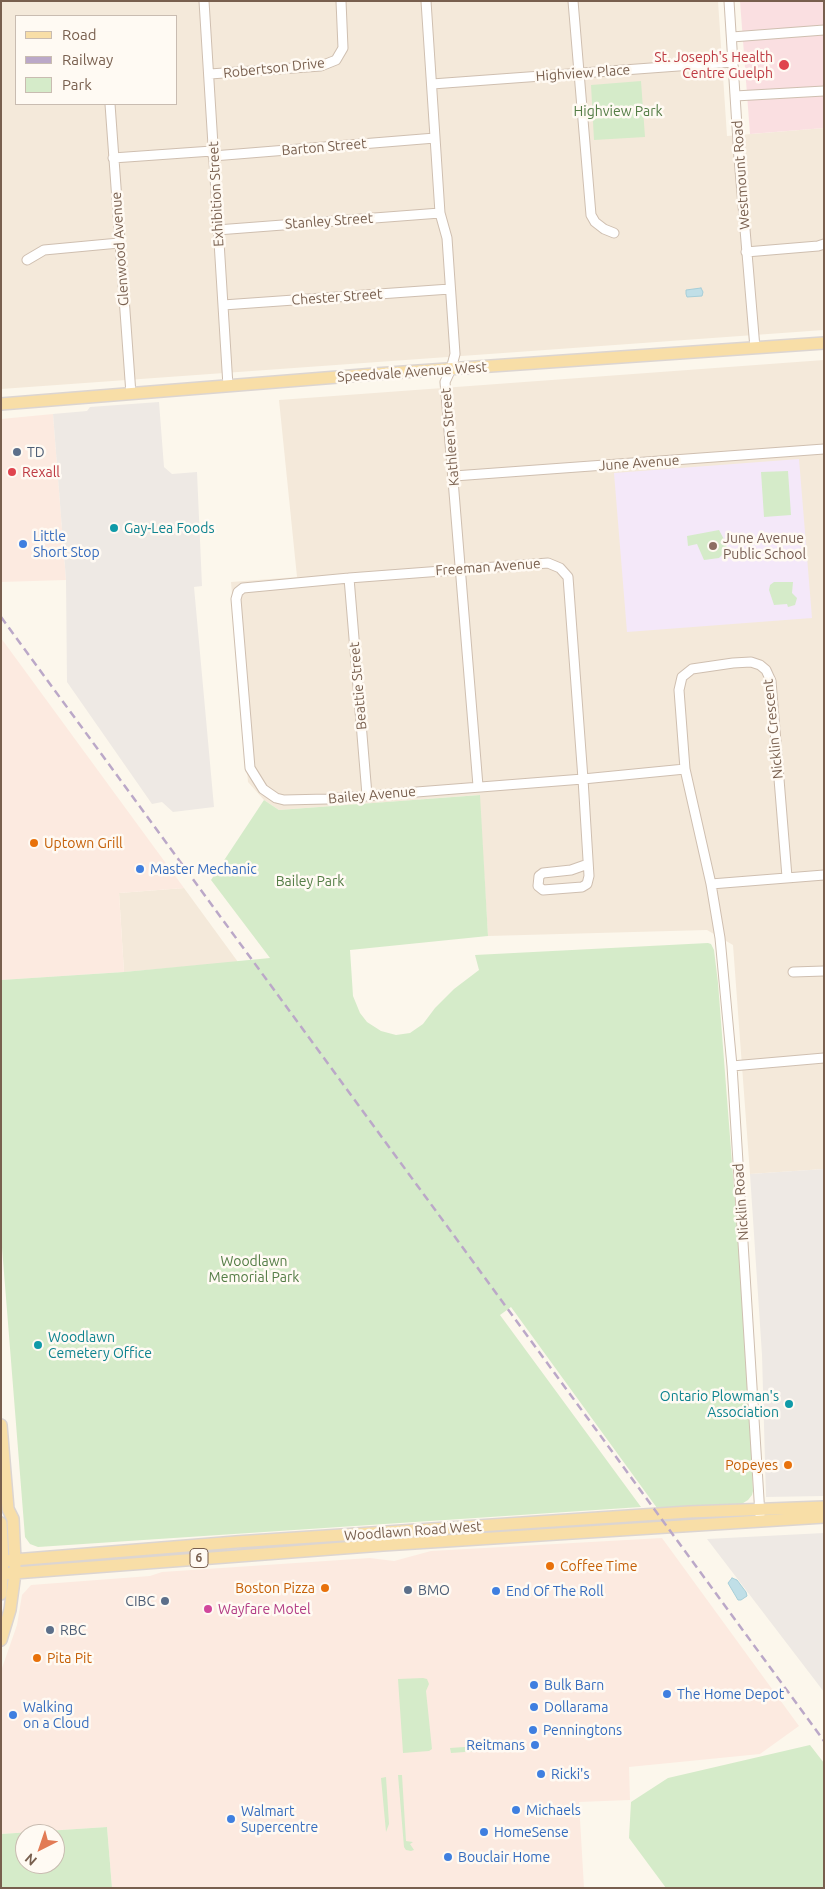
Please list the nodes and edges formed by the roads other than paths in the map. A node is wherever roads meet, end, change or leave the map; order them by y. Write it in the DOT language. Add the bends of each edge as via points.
graph roads {
  1 [pos="204,1"];
  2 [pos="341,1"];
  3 [pos="426,1"];
  4 [pos="573,1"];
  5 [pos="729,1"];
  6 [pos="824,30"];
  7 [pos="732,37"];
  8 [pos="734,62"];
  9 [pos="578,73"];
  10 [pos="210,74"];
  11 [pos="432,84"];
  12 [pos="824,91"];
  13 [pos="735,96"];
  14 [pos="110,105"];
  15 [pos="435,138"];
  16 [pos="213,154"];
  17 [pos="113,158"];
  18 [pos="440,213"];
  19 [pos="217,230"];
  20 [pos="614,233"];
  21 [pos="119,243"];
  22 [pos="824,244"];
  23 [pos="746,252"];
  24 [pos="27,260"];
  25 [pos="450,289"];
  26 [pos="224,305"];
  27 [pos="824,343"];
  28 [pos="755,348"];
  29 [pos="451,369"];
  30 [pos="228,386"];
  31 [pos="131,394"];
  32 [pos="1,404"];
  33 [pos="824,449"];
  34 [pos="454,476"];
  35 [pos="459,569"];
  36 [pos="349,578"];
  37 [pos="238,592"];
  38 [pos="685,769"];
  39 [pos="583,779"];
  40 [pos="478,786"];
  41 [pos="367,795"];
  42 [pos="588,864"];
  43 [pos="824,875"];
  44 [pos="787,877"];
  45 [pos="711,884"];
  46 [pos="824,971"];
  47 [pos="793,972"];
  48 [pos="824,1058"];
  49 [pos="732,1066"];
  50 [pos="1,1425"];
  51 [pos="824,1507"];
  52 [pos="760,1509"];
  53 [pos="4,1517"];
  54 [pos="824,1517"];
  55 [pos="761,1521"];
  56 [pos="15,1560"];
  57 [pos="2,1561"];
  58 [pos="15,1573"];
  59 [pos="2,1574"];
  60 [pos="1,1594"];
  61 [pos="1,1640"];
  1 -- 10 [label="street, Exhibition Street"];
  2 -- 10 [label="street, Robertson Drive" via="343,48 336,60 321,66"];
  3 -- 11 [label="street, Kathleen Street"];
  4 -- 9 [label="street"];
  5 -- 7 [label="street, Westmount Road"];
  6 -- 7 [label="street"];
  7 -- 8 [label="street, Westmount Road"];
  8 -- 9 [label="street, Highview Place"];
  8 -- 13 [label="street, Westmount Road"];
  9 -- 11 [label="street, Highview Place"];
  9 -- 20 [label="street" via="591,214 595,222"];
  10 -- 16 [label="street, Exhibition Street"];
  11 -- 15 [label="street, Kathleen Street"];
  12 -- 13 [label="street"];
  13 -- 23 [label="street, Westmount Road"];
  14 -- 17 [label="street, Glenwood Avenue"];
  15 -- 16 [label="street, Barton Street"];
  15 -- 18 [label="street, Kathleen Street"];
  16 -- 17 [label="street, Barton Street"];
  16 -- 19 [label="street, Exhibition Street"];
  17 -- 21 [label="street, Glenwood Avenue"];
  18 -- 19 [label="street, Stanley Street"];
  18 -- 25 [label="street, Kathleen Street" via="447,238"];
  19 -- 26 [label="street, Exhibition Street"];
  21 -- 24 [label="street" via="44,250"];
  21 -- 31 [label="street, Glenwood Avenue"];
  22 -- 23 [label="street"];
  23 -- 28 [label="street, Westmount Road"];
  25 -- 26 [label="street, Chester Street"];
  25 -- 29 [label="street, Kathleen Street" via="455,354"];
  26 -- 30 [label="street, Exhibition Street"];
  27 -- 28 [label="main road, Speedvale Avenue West"];
  28 -- 29 [label="main road, Speedvale Avenue West"];
  29 -- 30 [label="main road, Speedvale Avenue West"];
  29 -- 34 [label="street, Kathleen Street" via="445,382"];
  30 -- 31 [label="main road, Speedvale Avenue West"];
  31 -- 32 [label="main road, Speedvale Avenue West"];
  33 -- 34 [label="street, June Avenue"];
  34 -- 35 [label="street, Kathleen Street"];
  35 -- 36 [label="street, Freeman Avenue"];
  35 -- 39 [label="street, Freeman Avenue" via="548,563 560,568 568,577"];
  35 -- 40 [label="street, Kathleen Street"];
  36 -- 37 [label="street, Freeman Avenue" via="243,588"];
  36 -- 41 [label="street, Beattie Street"];
  37 -- 41 [label="street, Bailey Avenue" via="250,768 258,782 276,798 284,800"];
  38 -- 39 [label="street, Bailey Avenue"];
  38 -- 44 [label="street, Nicklin Crescent" via="679,690 682,677 692,669 733,663 760,665 771,680"];
  38 -- 45 [label="street, Nicklin Crescent"];
  39 -- 40 [label="street, Bailey Avenue"];
  39 -- 42 [label="street, Freeman Avenue"];
  40 -- 41 [label="street, Bailey Avenue"];
  42 -- 42 [label="street, Freeman Avenue" via="571,870 542,873 538,886 543,890 582,887 587,884"];
  43 -- 44 [label="street"];
  44 -- 45 [label="street"];
  45 -- 49 [label="street, Nicklin Road" via="720,938"];
  46 -- 47 [label="street"];
  48 -- 49 [label="street"];
  49 -- 52 [label="street, Nicklin Road"];
  50 -- 53 [label="main road"];
  51 -- 52 [label="main road, Woodlawn Road West / 6"];
  52 -- 55 [label="street, Nicklin Road"];
  52 -- 56 [label="main road, Woodlawn Road West / 6"];
  53 -- 56 [label="main road" via="13,1518"];
  53 -- 57 [label="main road"];
  54 -- 55 [label="main road, Woodlawn Road West / 6"];
  55 -- 58 [label="main road, Woodlawn Road West / 6" via="244,1554"];
  56 -- 57 [label="main road, Woodlawn Road West"];
  56 -- 58 [label="main road"];
  57 -- 59 [label="main road"];
  58 -- 59 [label="main road, Woodlawn Road West"];
  58 -- 61 [label="main road" via="10,1610"];
  59 -- 60 [label="main road"];
}
